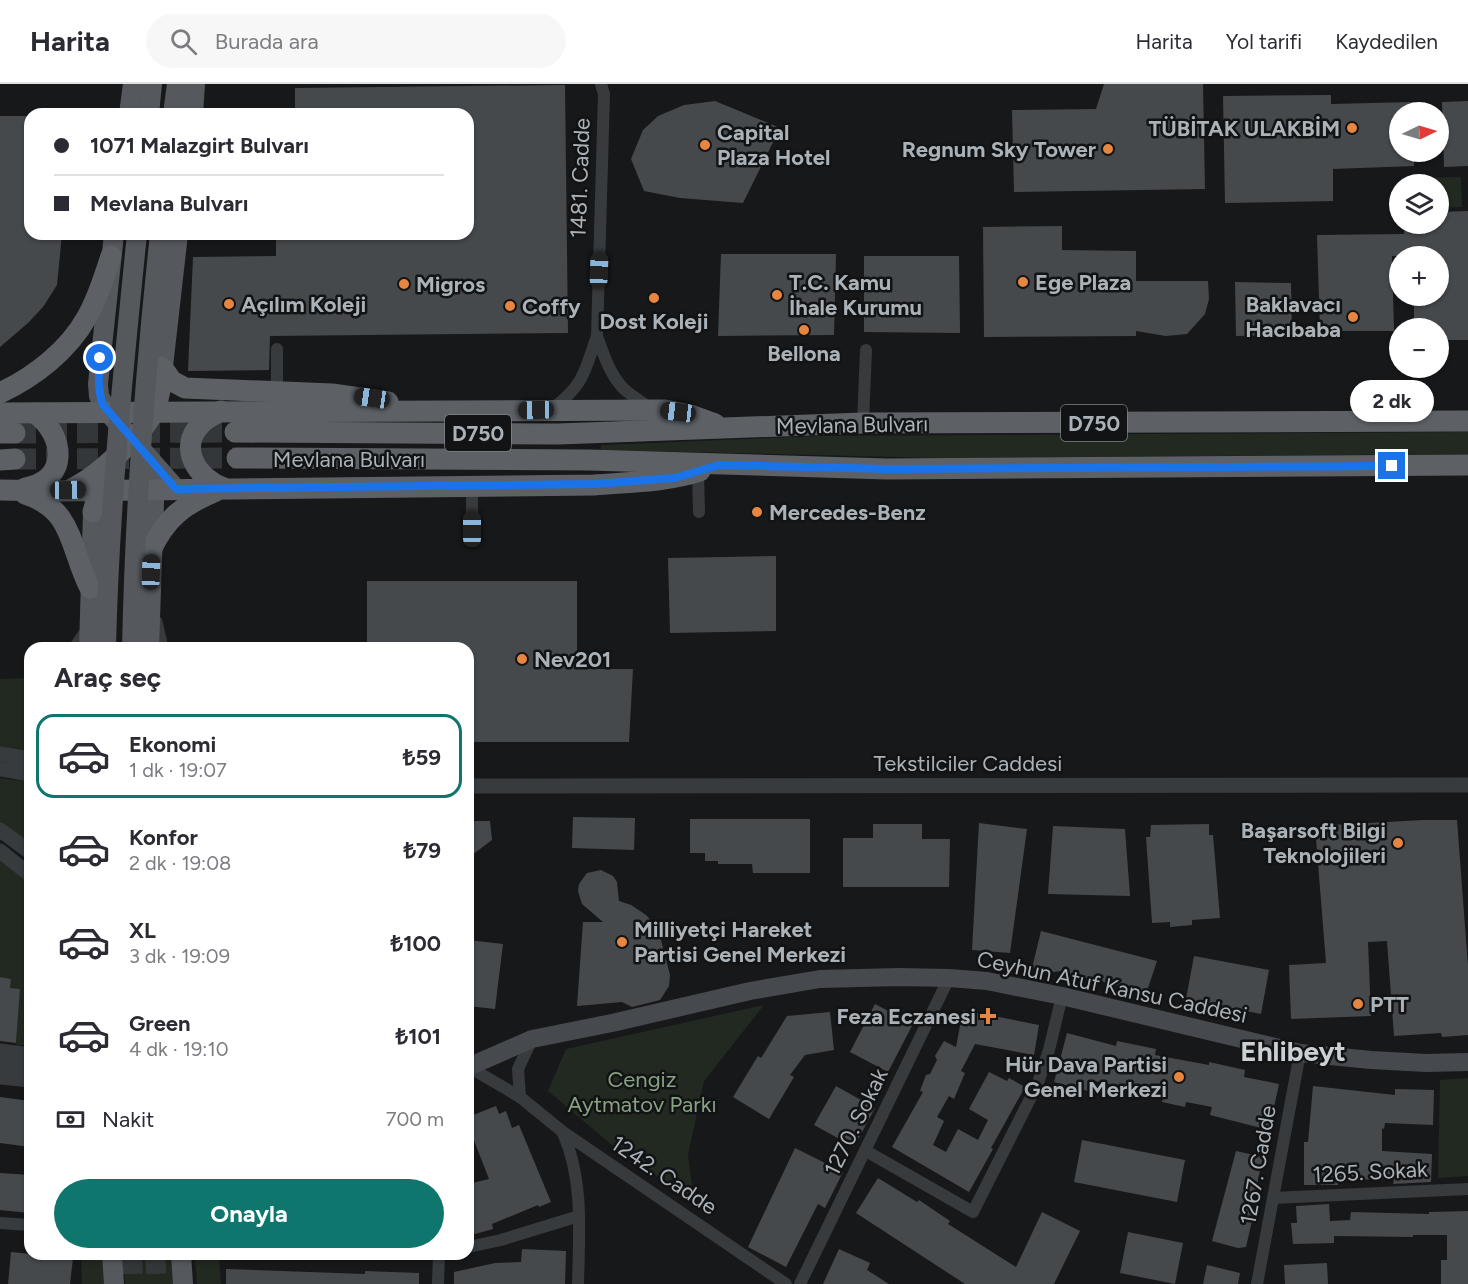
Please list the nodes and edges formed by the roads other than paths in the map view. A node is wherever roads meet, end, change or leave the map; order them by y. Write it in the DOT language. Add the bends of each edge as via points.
graph roads {
  1 [pos="195,84"];
  2 [pos="604,87"];
  3 [pos="193,108"];
  4 [pos="113,240"];
  5 [pos="136,240"];
  6 [pos="159,240"];
  7 [pos="177,240"];
  8 [pos="111,256"];
  9 [pos="597,336"];
  10 [pos="102,339"];
  11 [pos="164,344"];
  12 [pos="277,349"];
  13 [pos="866,350"];
  14 [pos="161,377"];
  15 [pos="277,390"];
  16 [pos="0,393"];
  17 [pos="550,410"];
  18 [pos="74,411"];
  19 [pos="107,411"];
  20 [pos="154,411"];
  21 [pos="178,411"];
  22 [pos="221,411"];
  23 [pos="407,411"];
  24 [pos="653,411"];
  25 [pos="34,412"];
  26 [pos="0,413"];
  27 [pos="1468,421"];
  28 [pos="863,423"];
  29 [pos="720,427"];
  30 [pos="235,432"];
  31 [pos="132,445"];
  32 [pos="237,458"];
  33 [pos="719,465"];
  34 [pos="1468,465"];
  35 [pos="699,472"];
  36 [pos="472,486"];
  37 [pos="224,488"];
  38 [pos="154,489"];
  39 [pos="176,489"];
  40 [pos="7,490"];
  41 [pos="68,490"];
  42 [pos="99,490"];
  43 [pos="93,512"];
  44 [pos="699,512"];
  45 [pos="472,529"];
  46 [pos="151,550"];
  47 [pos="92,558"];
  48 [pos="90,588"];
  49 [pos="150,594"];
  50 [pos="89,638"];
  51 [pos="106,642"];
  52 [pos="132,642"];
  53 [pos="149,642"];
  54 [pos="160,642"];
  55 [pos="0,754"];
  56 [pos="24,758"];
  57 [pos="0,769"];
  58 [pos="24,773"];
  59 [pos="1468,785"];
  60 [pos="474,786"];
  61 [pos="0,830"];
  62 [pos="24,848"];
  63 [pos="0,851"];
  64 [pos="24,870"];
  65 [pos="949,978"];
  66 [pos="1062,996"];
  67 [pos="532,1039"];
  68 [pos="0,1051"];
  69 [pos="1300,1053"];
  70 [pos="24,1054"];
  71 [pos="1468,1062"];
  72 [pos="0,1064"];
  73 [pos="474,1064"];
  74 [pos="24,1066"];
  75 [pos="474,1070"];
  76 [pos="0,1077"];
  77 [pos="24,1079"];
  78 [pos="520,1097"];
  79 [pos="563,1132"];
  80 [pos="866,1151"];
  81 [pos="1468,1189"];
  82 [pos="1274,1198"];
  83 [pos="579,1216"];
  84 [pos="0,1223"];
  85 [pos="24,1225"];
  86 [pos="474,1246"];
  87 [pos="112,1260"];
  88 [pos="181,1260"];
  89 [pos="439,1260"];
  90 [pos="114,1284"];
  91 [pos="183,1284"];
  92 [pos="438,1284"];
  93 [pos="578,1284"];
  94 [pos="786,1284"];
  95 [pos="800,1284"];
  96 [pos="1257,1284"];
  1 -- 3 [label="main road"];
  2 -- 9 [label="street, 1481. Cadde"];
  4 -- 8 [label="main road"];
  5 -- 51 [label="main road, bridge"];
  6 -- 52 [label="main road, bridge" via="141,455"];
  7 -- 11 [label="main road"];
  8 -- 10 [label="main road"];
  8 -- 16 [label="highway" via="88,316 71,340 36,372"];
  9 -- 17 [label="street, 1481. Cadde" via="580,382"];
  9 -- 24 [label="street, 1481. Cadde" via="618,382"];
  10 -- 11 [label="main road" via="115,353 135,358 150,355"];
  10 -- 19 [label="main road" via="98,384"];
  11 -- 14 [label="main road"];
  12 -- 15 [label="street"];
  13 -- 28 [label="street"];
  14 -- 15 [label="highway" via="185,388"];
  14 -- 20 [label="highway"];
  15 -- 23 [label="highway" via="372,398"];
  17 -- 23 [label="highway"];
  17 -- 24 [label="highway"];
  18 -- 19 [label="highway"];
  18 -- 25 [label="highway"];
  18 -- 31 [label="main road" via="97,417"];
  19 -- 20 [label="highway"];
  19 -- 31 [label="main road"];
  20 -- 21 [label="highway"];
  20 -- 31 [label="highway"];
  21 -- 22 [label="highway"];
  21 -- 31 [label="highway"];
  22 -- 23 [label="highway"];
  22 -- 37 [label="highway" via="195,430 191,449 199,472"];
  24 -- 29 [label="highway" via="690,415"];
  25 -- 26 [label="highway"];
  25 -- 40 [label="highway" via="55,435 57,462 42,483"];
  27 -- 28 [label="highway, Mevlana Bulvarı / D750"];
  28 -- 29 [label="highway, Mevlana Bulvarı / D750"];
  29 -- 30 [label="highway, Mevlana Bulvarı / D750" via="558,434"];
  31 -- 38 [label="main road"];
  31 -- 39 [label="main road"];
  31 -- 41 [label="highway" via="99,472"];
  31 -- 42 [label="highway"];
  32 -- 33 [label="highway, Mevlana Bulvarı / D750" via="589,460"];
  33 -- 34 [label="highway, Mevlana Bulvarı" via="887,469"];
  33 -- 35 [label="highway"];
  35 -- 36 [label="highway" via="645,482"];
  35 -- 44 [label="street"];
  36 -- 37 [label="highway"];
  36 -- 45 [label="street"];
  37 -- 39 [label="highway"];
  37 -- 46 [label="highway" via="178,512"];
  38 -- 39 [label="highway"];
  38 -- 42 [label="highway"];
  38 -- 46 [label="main road"];
  40 -- 41 [label="highway"];
  40 -- 48 [label="highway" via="45,502 61,517"];
  41 -- 42 [label="highway"];
  42 -- 43 [label="highway"];
  43 -- 47 [label="main road"];
  46 -- 47 [label="main road" via="139,534 120,532 103,541"];
  46 -- 49 [label="main road"];
  47 -- 48 [label="main road"];
  48 -- 50 [label="main road"];
  49 -- 53 [label="main road"];
  49 -- 54 [label="street"];
  55 -- 56 [label="street"];
  57 -- 58 [label="street"];
  59 -- 60 [label="street, Tekstilciler Caddesi"];
  61 -- 62 [label="street"];
  63 -- 64 [label="street"];
  65 -- 66 [label="main road, Ceyhun Atuf Kansu Caddesi" via="987,981"];
  65 -- 67 [label="main road, Ceyhun Atuf Kansu Caddesi" via="820,979"];
  65 -- 80 [label="street, 1270. Sokak"];
  66 -- 69 [label="main road, Ceyhun Atuf Kansu Caddesi"];
  66 -- 80 [label="street" via="1038,1083 973,1212"];
  67 -- 73 [label="main road, Ceyhun Atuf Kansu Caddesi"];
  67 -- 78 [label="street" via="518,1069"];
  68 -- 70 [label="street"];
  69 -- 71 [label="main road, Ceyhun Atuf Kansu Caddesi" via="1382,1061"];
  69 -- 82 [label="street, 1267. Cadde"];
  72 -- 74 [label="street"];
  75 -- 78 [label="street, 1242. Cadde"];
  76 -- 77 [label="street"];
  78 -- 79 [label="street, 1242. Cadde"];
  79 -- 83 [label="street" via="575,1170"];
  79 -- 94 [label="street, 1242. Cadde"];
  80 -- 95 [label="street, 1270. Sokak"];
  81 -- 82 [label="street, 1265. Sokak"];
  82 -- 96 [label="street, 1267. Cadde"];
  83 -- 86 [label="street"];
  83 -- 93 [label="street"];
  84 -- 85 [label="street"];
  87 -- 90 [label="main road"];
  88 -- 91 [label="main road"];
  89 -- 92 [label="street"];
}
